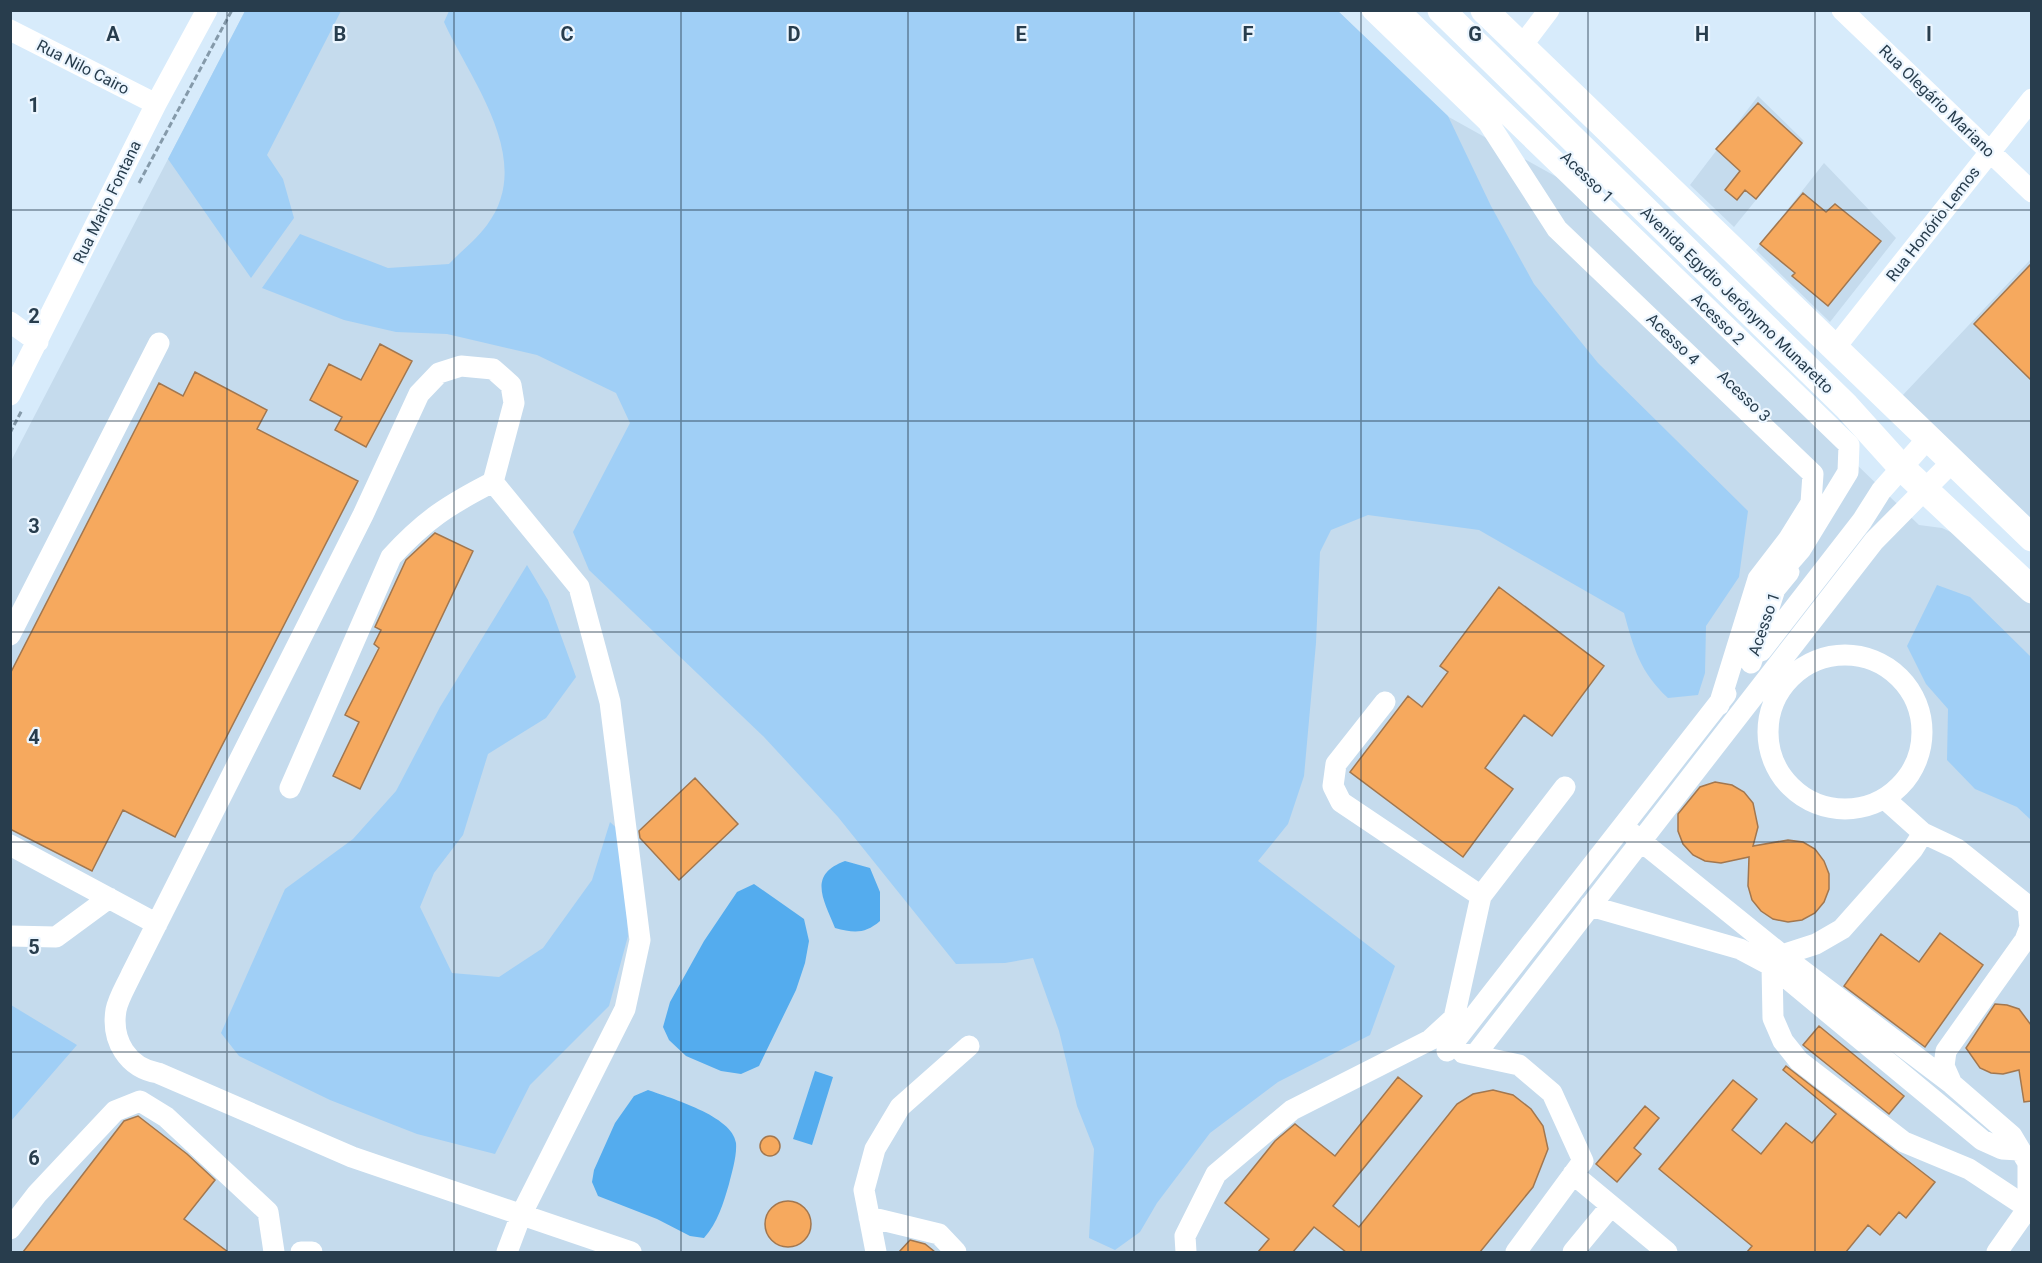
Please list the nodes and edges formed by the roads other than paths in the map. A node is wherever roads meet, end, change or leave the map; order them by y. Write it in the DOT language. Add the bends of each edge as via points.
graph roads {
  1 [pos="207,10"];
  2 [pos="1372,10"];
  3 [pos="1384,10"];
  4 [pos="1399,10"];
  5 [pos="1414,10"];
  6 [pos="1441,10"];
  7 [pos="1484,10"];
  8 [pos="1549,10"];
  9 [pos="1842,10"];
  10 [pos="11,33"];
  11 [pos="1521,47"];
  12 [pos="2031,99"];
  13 [pos="156,104"];
  14 [pos="1990,152"];
  15 [pos="2031,192"];
  16 [pos="1721,238"];
  17 [pos="1699,261"];
  18 [pos="10,322"];
  19 [pos="38,342"];
  20 [pos="159,343"];
  21 [pos="1834,349"];
  22 [pos="10,395"];
  23 [pos="1929,437"];
  24 [pos="1953,461"];
  25 [pos="1902,468"];
  26 [pos="493,482"];
  27 [pos="1926,489"];
  28 [pos="2031,538"];
  29 [pos="2031,590"];
  30 [pos="1805,630"];
  31 [pos="10,635"];
  32 [pos="1790,676"];
  33 [pos="1734,684"];
  34 [pos="1774,698"];
  35 [pos="1385,702"];
  36 [pos="1713,748"];
  37 [pos="1565,787"];
  38 [pos="290,789"];
  39 [pos="1885,799"];
  40 [pos="1623,827"];
  41 [pos="1923,833"];
  42 [pos="1641,842"];
  43 [pos="10,844"];
  44 [pos="1481,896"];
  45 [pos="109,898"];
  46 [pos="1590,906"];
  47 [pos="157,924"];
  48 [pos="10,936"];
  49 [pos="1777,960"];
  50 [pos="969,1046"];
  51 [pos="1447,1051"];
  52 [pos="1475,1056"];
  53 [pos="1394,1059"];
  54 [pos="1952,1084"];
  55 [pos="2019,1150"];
  56 [pos="1573,1174"];
  57 [pos="1611,1206"];
  58 [pos="2028,1208"];
  59 [pos="520,1215"];
  60 [pos="869,1217"];
  61 [pos="10,1229"];
  62 [pos="274,1252"];
  63 [pos="301,1252"];
  64 [pos="312,1252"];
  65 [pos="507,1252"];
  66 [pos="631,1252"];
  67 [pos="876,1252"];
  68 [pos="956,1252"];
  69 [pos="1186,1252"];
  70 [pos="1516,1252"];
  71 [pos="1573,1252"];
  72 [pos="1667,1252"];
  73 [pos="1997,1252"];
  1 -- 13 [label="street, Rua Mario Fontana"];
  2 -- 33 [label="street, Acesso 4" via="1488,122 1557,229 1813,474 1811,503 1758,579"];
  3 -- 33 [label="street, Acesso 3" via="1490,113 1562,222 1820,468 1816,501 1800,531 1763,581"];
  4 -- 33 [label="street, Acesso 2" via="1849,445 1848,472 1801,549 1770,585"];
  5 -- 33 [label="street, Acesso 1" via="1863,443 1860,474 1808,550 1775,589"];
  6 -- 17 [label="main road, Avenida Egydio Jerônymo Munaretto"];
  7 -- 11 [label="main road, Avenida Egydio Jerônymo Munaretto"];
  8 -- 11 [label="street"];
  9 -- 14 [label="street, Rua Olegário Mariano"];
  10 -- 13 [label="street, Rua Nilo Cairo"];
  11 -- 16 [label="main road, Avenida Egydio Jerônymo Munaretto"];
  12 -- 14 [label="street, Rua Honório Lemos"];
  13 -- 19 [label="street, Rua Mario Fontana"];
  14 -- 15 [label="street, Rua Olegário Mariano"];
  14 -- 21 [label="street, Rua Honório Lemos"];
  16 -- 17 [label="main road"];
  16 -- 21 [label="main road, Avenida Egydio Jerônymo Munaretto"];
  17 -- 25 [label="main road, Avenida Egydio Jerônymo Munaretto" via="1846,406"];
  18 -- 19 [label="street"];
  19 -- 22 [label="street, Rua Mario Fontana"];
  20 -- 31 [label="street"];
  21 -- 23 [label="main road, Avenida Egydio Jerônymo Munaretto"];
  23 -- 24 [label="main road, Avenida Egydio Jerônymo Munaretto"];
  23 -- 25 [label="street"];
  24 -- 27 [label="street"];
  24 -- 28 [label="main road, Avenida Egydio Jerônymo Munaretto"];
  25 -- 27 [label="main road, Avenida Egydio Jerônymo Munaretto"];
  25 -- 33 [label="street"];
  26 -- 38 [label="street" via="448,504 418,526 391,557"];
  26 -- 47 [label="street" via="514,403 511,385 492,369 461,366 439,373 419,394 363,515"];
  26 -- 59 [label="street" via="579,587 610,702 640,940 625,1009"];
  27 -- 29 [label="main road, Avenida Egydio Jerônymo Munaretto"];
  27 -- 30 [label="street" via="1874,541"];
  30 -- 32 [label="street"];
  30 -- 36 [label="street"];
  32 -- 34 [label="street"];
  32 -- 39 [label="street" via="1813,661 1839,654 1875,661 1898,676 1914,697 1923,723 1923,741 1915,767 1899,789"];
  33 -- 40 [label="street"];
  34 -- 36 [label="street" via="1760,704"];
  34 -- 39 [label="street" via="1767,739 1774,765 1789,787 1812,803 1850,810"];
  35 -- 44 [label="street" via="1336,764 1333,786 1341,802"];
  36 -- 42 [label="street"];
  37 -- 44 [label="street"];
  39 -- 41 [label="street"];
  40 -- 42 [label="street"];
  40 -- 51 [label="street"];
  41 -- 49 [label="street" via="1842,928"];
  41 -- 54 [label="street" via="1957,849 2028,906 2030,927 2025,940 1946,1051 1944,1065"];
  42 -- 46 [label="street"];
  42 -- 49 [label="street"];
  43 -- 45 [label="street"];
  44 -- 53 [label="street" via="1454,1018 1430,1040"];
  45 -- 47 [label="street"];
  45 -- 48 [label="street" via="56,937"];
  46 -- 49 [label="street"];
  46 -- 52 [label="street"];
  47 -- 59 [label="street" via="116,1009 115,1034 124,1054 141,1070 158,1073 352,1157"];
  49 -- 54 [label="street"];
  49 -- 55 [label="street" via="1982,1140 2002,1149"];
  49 -- 58 [label="street" via="1773,1018 1783,1041 1799,1061 1904,1142 1970,1169"];
  50 -- 60 [label="street" via="900,1107 875,1149 864,1190"];
  51 -- 52 [label="street"];
  51 -- 53 [label="street"];
  52 -- 56 [label="street" via="1519,1065 1552,1093 1583,1161"];
  53 -- 69 [label="street" via="1292,1110 1216,1174 1185,1236"];
  54 -- 55 [label="street" via="2012,1136"];
  55 -- 58 [label="street" via="2028,1162"];
  56 -- 57 [label="street"];
  56 -- 70 [label="street"];
  57 -- 71 [label="street"];
  57 -- 72 [label="street"];
  58 -- 73 [label="street"];
  59 -- 65 [label="street"];
  59 -- 66 [label="street"];
  60 -- 67 [label="street"];
  60 -- 68 [label="street" via="939,1233"];
  61 -- 62 [label="street" via="115,1112 140,1101 166,1117 268,1212"];
  63 -- 64 [label="street"];
}
